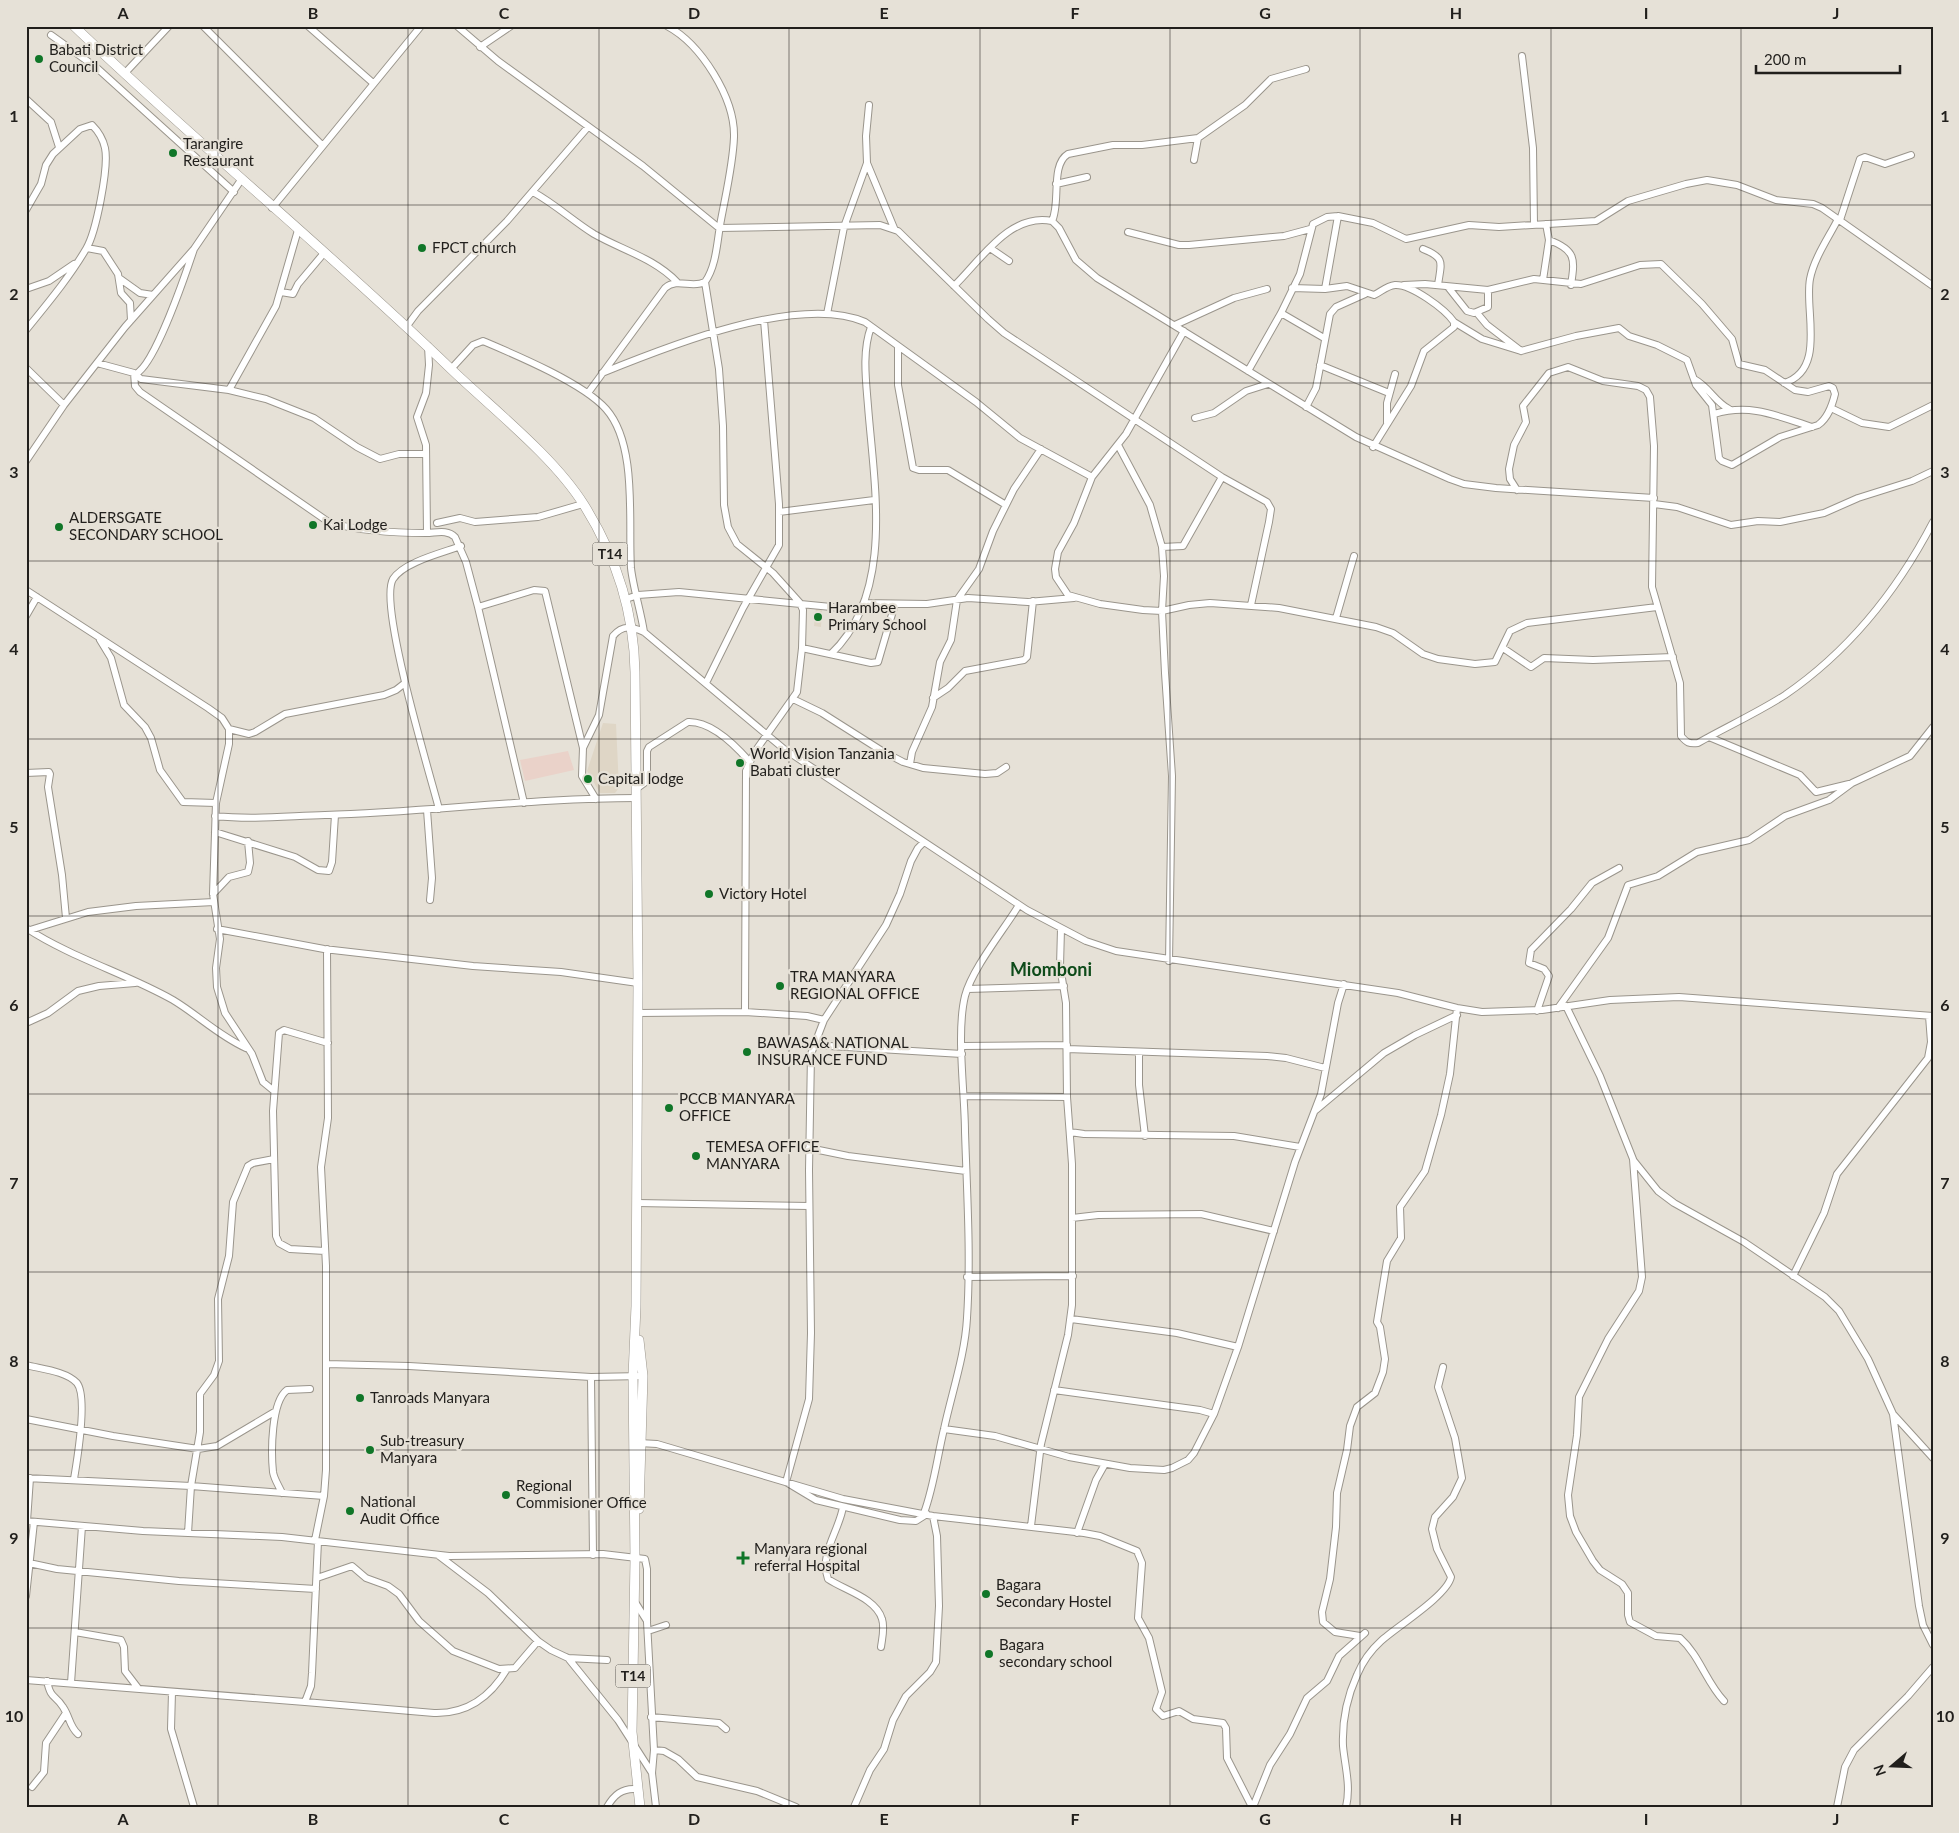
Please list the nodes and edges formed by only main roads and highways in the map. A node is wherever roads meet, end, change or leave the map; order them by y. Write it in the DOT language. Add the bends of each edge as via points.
graph roads {
  1 [pos="74,26"];
  2 [pos="636,1306"];
  3 [pos="638,1443"];
  4 [pos="640,1807"];
  1 -- 2 [label="highway, T14" via="272,208 428,345 536,450 583,504 609,550 626,598 635,647"];
  2 -- 3 [label="highway, T14" via="633,1376"];
  2 -- 3 [label="highway, T14" via="643,1376"];
  3 -- 4 [label="highway, T14" via="641,1496 635,1544 632,1743"];
}
